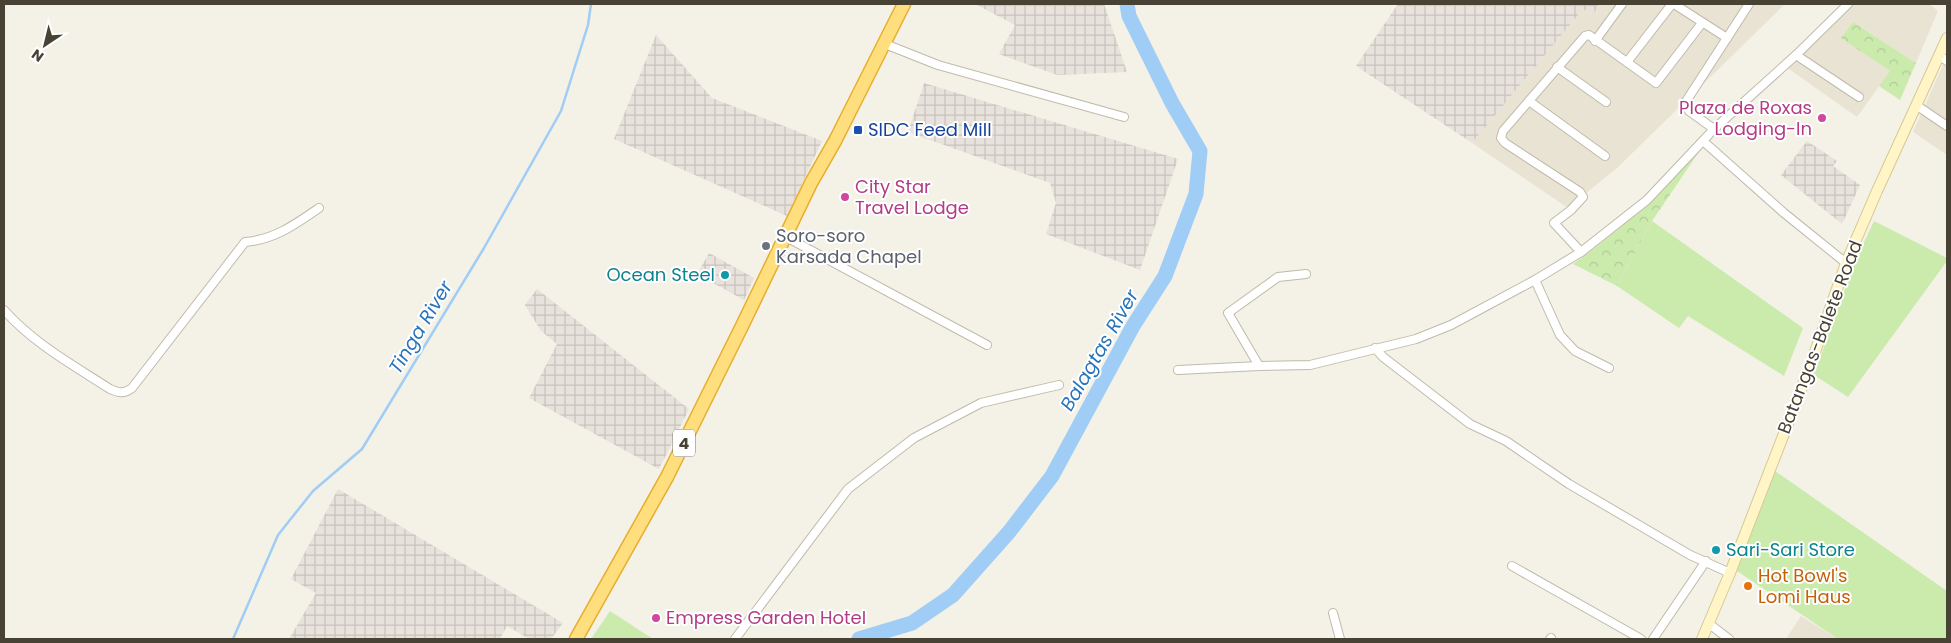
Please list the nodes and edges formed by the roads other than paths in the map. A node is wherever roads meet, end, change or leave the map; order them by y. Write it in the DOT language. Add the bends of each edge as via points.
graph roads {
  1 [pos="904,4"];
  2 [pos="1622,4"];
  3 [pos="1673,4"];
  4 [pos="1749,4"];
  5 [pos="1848,4"];
  6 [pos="1702,23"];
  7 [pos="1727,38"];
  8 [pos="1947,38"];
  9 [pos="1595,41"];
  10 [pos="885,44"];
  11 [pos="1796,55"];
  12 [pos="1943,59"];
  13 [pos="1627,62"];
  14 [pos="1557,67"];
  15 [pos="1859,97"];
  16 [pos="1529,101"];
  17 [pos="1606,102"];
  18 [pos="1916,105"];
  19 [pos="1124,117"];
  20 [pos="1947,126"];
  21 [pos="1714,129"];
  22 [pos="1703,141"];
  23 [pos="1605,156"];
  24 [pos="319,208"];
  25 [pos="786,237"];
  26 [pos="1581,252"];
  27 [pos="1846,263"];
  28 [pos="1306,274"];
  29 [pos="1535,280"];
  30 [pos="4,310"];
  31 [pos="987,345"];
  32 [pos="1376,348"];
  33 [pos="1259,366"];
  34 [pos="1608,368"];
  35 [pos="1178,370"];
  36 [pos="1059,385"];
  37 [pos="1706,561"];
  38 [pos="1512,566"];
  39 [pos="1730,572"];
  40 [pos="1333,613"];
  41 [pos="1708,623"];
  42 [pos="576,639"];
  43 [pos="735,639"];
  44 [pos="1340,639"];
  45 [pos="1640,639"];
  46 [pos="1652,639"];
  47 [pos="1702,639"];
  48 [pos="1729,639"];
  1 -- 10 [label="highway, 4"];
  2 -- 9 [label="street"];
  3 -- 6 [label="street"];
  3 -- 13 [label="street"];
  4 -- 7 [label="street"];
  5 -- 11 [label="street"];
  6 -- 7 [label="street"];
  6 -- 13 [label="street" via="1656,83"];
  7 -- 21 [label="street" via="1684,103 1689,111"];
  8 -- 12 [label="main road, Batangas-Balete Road"];
  9 -- 13 [label="street"];
  9 -- 14 [label="street" via="1589,35 1585,36"];
  10 -- 19 [label="street" via="938,64"];
  10 -- 25 [label="highway, 4"];
  11 -- 15 [label="street"];
  11 -- 21 [label="street"];
  12 -- 18 [label="main road, Batangas-Balete Road"];
  14 -- 16 [label="street"];
  14 -- 17 [label="street"];
  16 -- 23 [label="street"];
  16 -- 26 [label="street" via="1503,131 1502,138 1580,192 1581,201 1554,223"];
  18 -- 20 [label="street"];
  18 -- 27 [label="main road, Batangas-Balete Road"];
  21 -- 22 [label="street"];
  22 -- 26 [label="street" via="1647,200"];
  22 -- 27 [label="street"];
  24 -- 30 [label="street" via="291,228 259,241 245,242 126,392 110,389 43,346"];
  25 -- 31 [label="street"];
  25 -- 42 [label="highway, 4" via="667,477"];
  26 -- 29 [label="street"];
  27 -- 39 [label="main road, Batangas-Balete Road" via="1809,370"];
  28 -- 33 [label="street" via="1278,277 1228,314"];
  29 -- 32 [label="street" via="1451,325 1416,339"];
  29 -- 34 [label="street" via="1560,335 1575,351"];
  32 -- 33 [label="street" via="1310,365"];
  32 -- 37 [label="street" via="1383,357 1470,424 1506,441 1569,484 1690,555"];
  33 -- 35 [label="street"];
  36 -- 43 [label="street" via="981,403 914,438 848,490"];
  37 -- 39 [label="street"];
  37 -- 46 [label="street"];
  38 -- 45 [label="street"];
  39 -- 41 [label="main road, Batangas-Balete Road"];
  40 -- 44 [label="street"];
  41 -- 47 [label="main road, Batangas-Balete Road"];
  41 -- 48 [label="street"];
}
